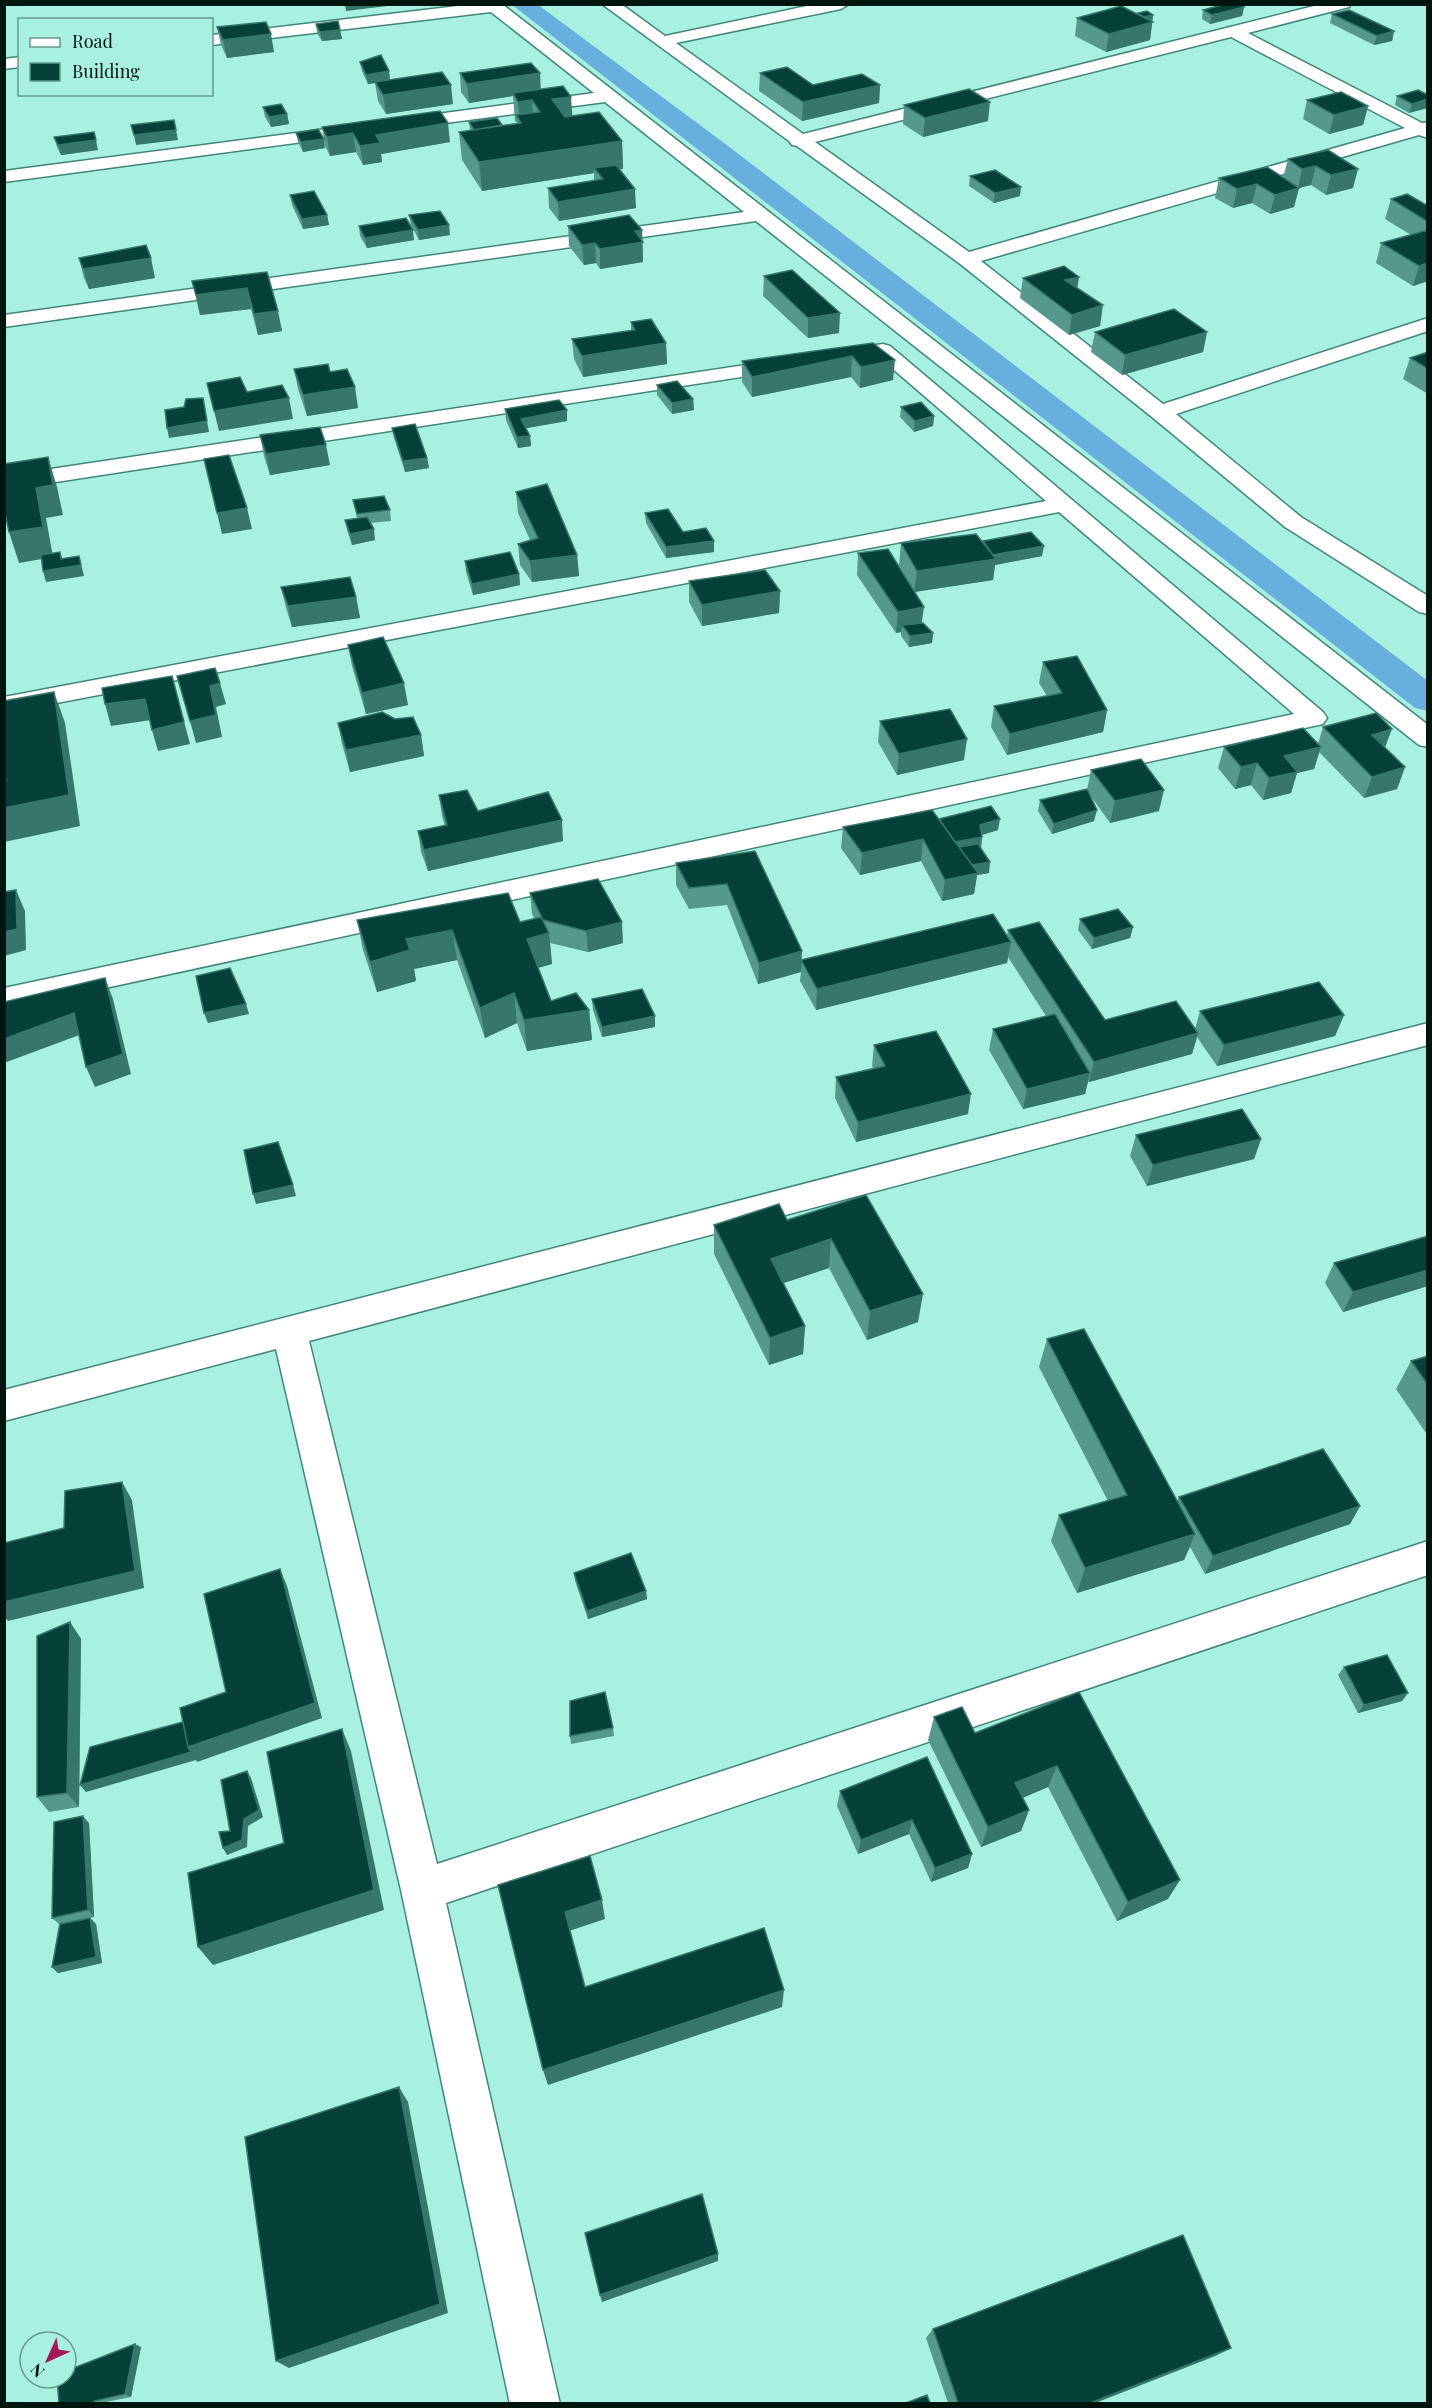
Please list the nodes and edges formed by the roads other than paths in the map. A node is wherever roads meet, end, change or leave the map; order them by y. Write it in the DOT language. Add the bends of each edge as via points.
graph roads {
  1 [pos="610,4"];
  2 [pos="841,4"];
  3 [pos="1343,4"];
  4 [pos="492,6"];
  5 [pos="1232,31"];
  6 [pos="213,40"];
  7 [pos="664,41"];
  8 [pos="609,96"];
  9 [pos="384,126"];
  10 [pos="360,129"];
  11 [pos="1425,129"];
  12 [pos="798,141"];
  13 [pos="4,177"];
  14 [pos="760,215"];
  15 [pos="966,259"];
  16 [pos="4,321"];
  17 [pos="1428,324"];
  18 [pos="1160,412"];
  19 [pos="4,483"];
  20 [pos="1062,505"];
  21 [pos="1428,607"];
  22 [pos="4,705"];
  23 [pos="1428,739"];
  24 [pos="4,999"];
  25 [pos="1428,1034"];
  26 [pos="290,1333"];
  27 [pos="4,1406"];
  28 [pos="1428,1558"];
  29 [pos="422,1890"];
  30 [pos="535,2403"];
  1 -- 7 [label="street"];
  2 -- 7 [label="street"];
  3 -- 5 [label="street"];
  4 -- 6 [label="street"];
  4 -- 8 [label="street"];
  5 -- 11 [label="street"];
  5 -- 12 [label="street"];
  7 -- 12 [label="street"];
  8 -- 9 [label="street"];
  8 -- 14 [label="street"];
  10 -- 13 [label="street"];
  11 -- 15 [label="street"];
  12 -- 15 [label="street"];
  14 -- 16 [label="street"];
  14 -- 23 [label="street"];
  15 -- 18 [label="street"];
  17 -- 18 [label="street"];
  18 -- 21 [label="street" via="1293,522"];
  19 -- 20 [label="street" via="883,350"];
  20 -- 22 [label="street"];
  20 -- 24 [label="street" via="1314,718"];
  25 -- 26 [label="street"];
  26 -- 27 [label="street"];
  26 -- 29 [label="street"];
  28 -- 29 [label="street"];
  29 -- 30 [label="street"];
}
